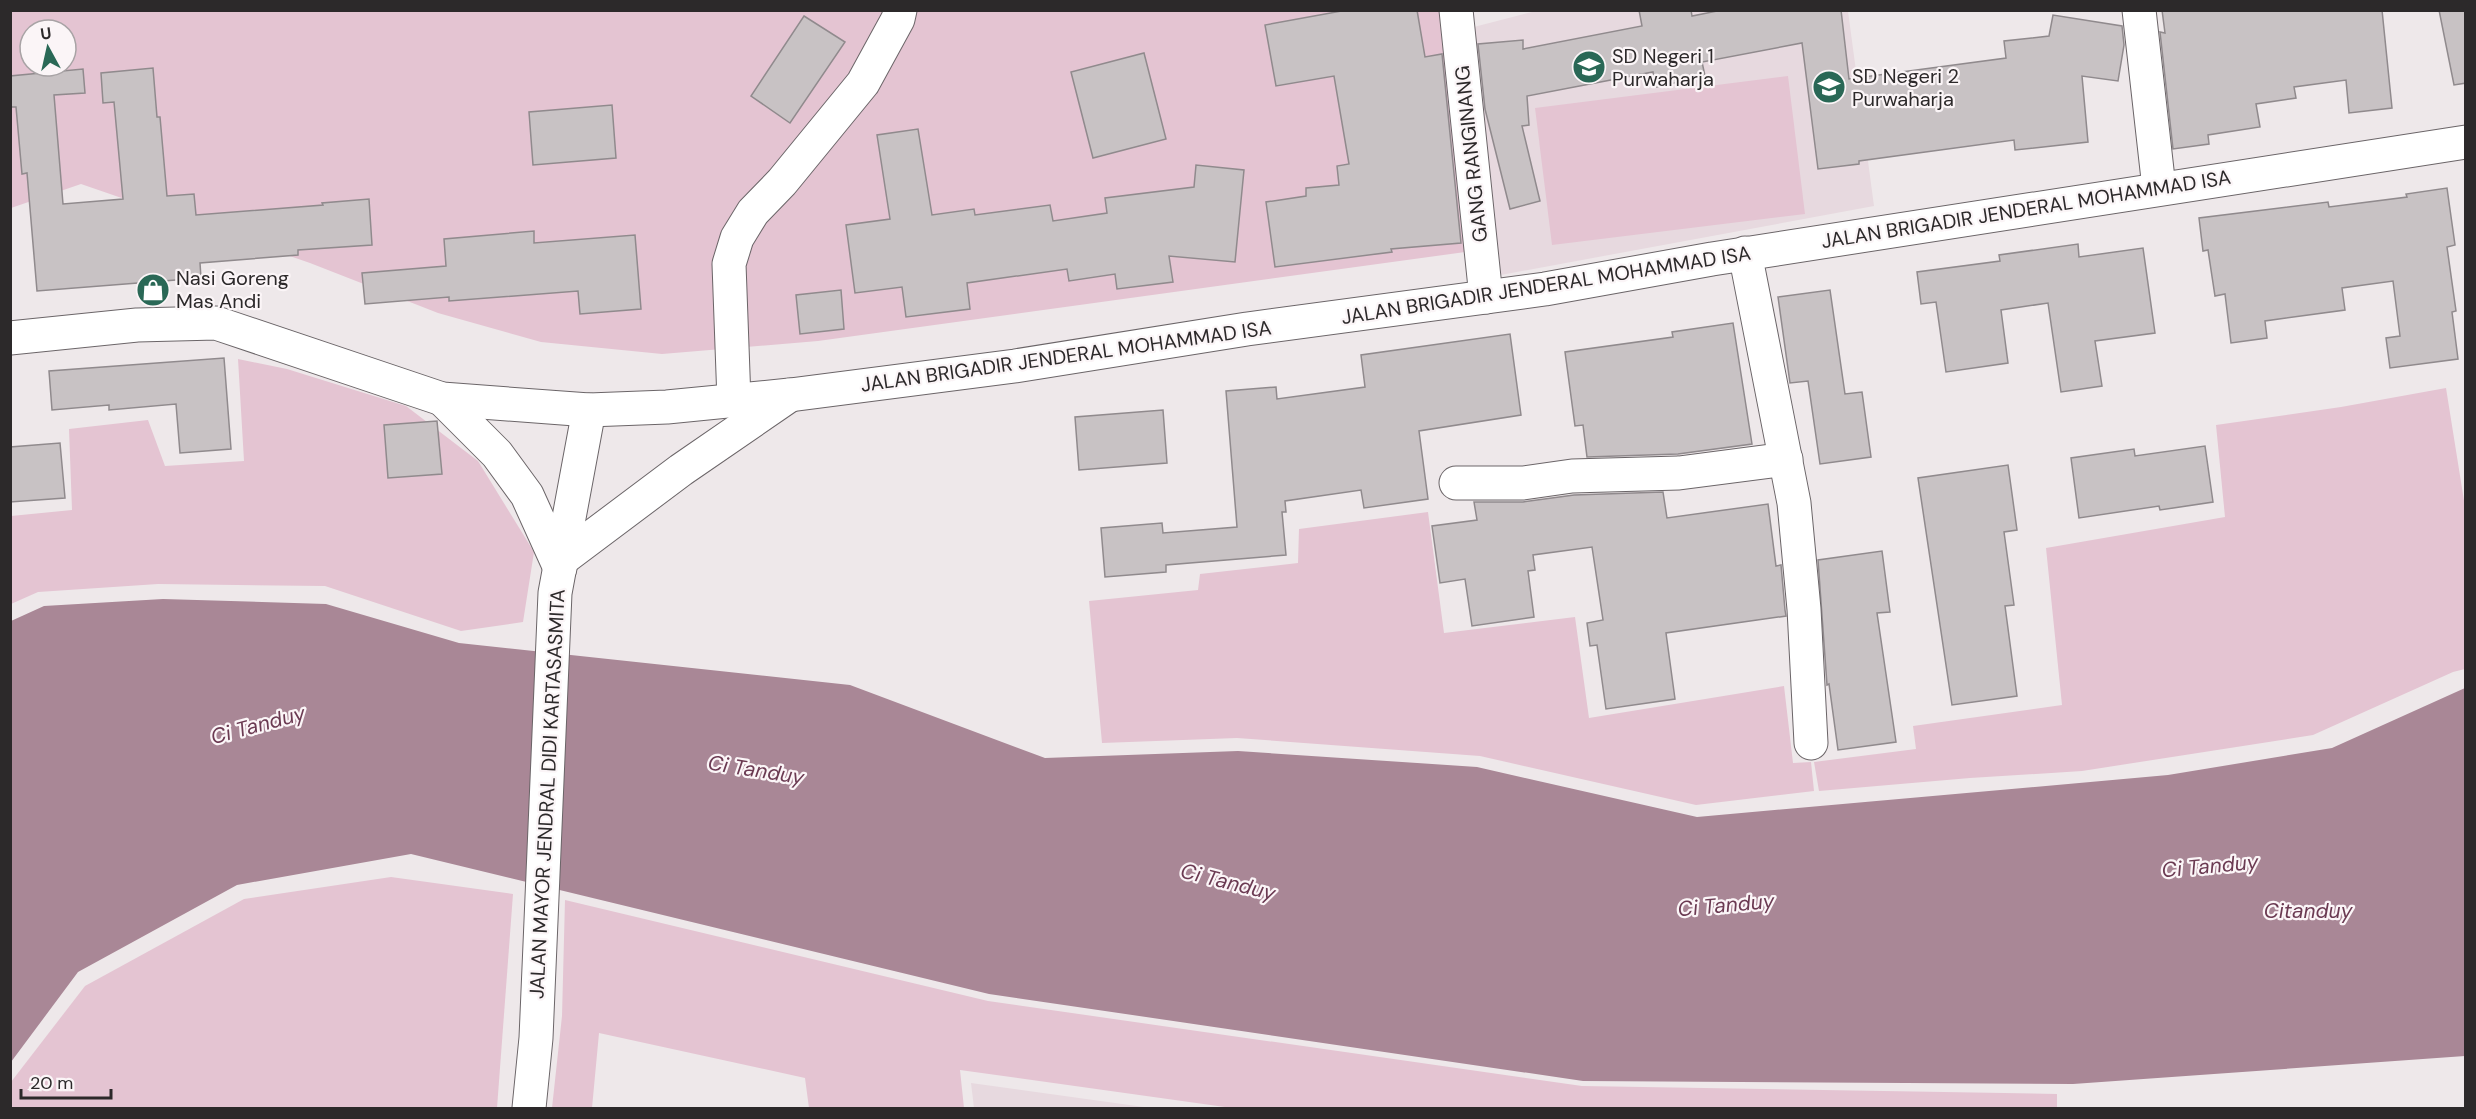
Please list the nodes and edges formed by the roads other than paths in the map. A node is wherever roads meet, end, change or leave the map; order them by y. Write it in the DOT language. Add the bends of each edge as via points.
graph roads {
  1 [pos="900,10"];
  2 [pos="1456,10"];
  3 [pos="2139,10"];
  4 [pos="2466,142"];
  5 [pos="2159,188"];
  6 [pos="1745,253"];
  7 [pos="1486,297"];
  8 [pos="10,338"];
  9 [pos="790,395"];
  10 [pos="442,399"];
  11 [pos="734,400"];
  12 [pos="589,410"];
  13 [pos="1786,459"];
  14 [pos="1456,483"];
  15 [pos="559,574"];
  16 [pos="1811,743"];
  17 [pos="529,1108"];
  1 -- 11 [label="main road" via="863,82 753,212 737,238 729,264"];
  2 -- 7 [label="main road, GANG RANGINANG"];
  3 -- 5 [label="main road"];
  4 -- 5 [label="main road, JALAN BRIGADIR JENDERAL MOHAMMAD ISA"];
  5 -- 6 [label="main road, JALAN BRIGADIR JENDERAL MOHAMMAD ISA"];
  6 -- 7 [label="main road, JALAN BRIGADIR JENDERAL MOHAMMAD ISA"];
  6 -- 13 [label="main road"];
  7 -- 9 [label="main road, JALAN BRIGADIR JENDERAL MOHAMMAD ISA"];
  8 -- 10 [label="main road" via="137,325 216,323"];
  9 -- 11 [label="main road, JALAN BRIGADIR JENDERAL MOHAMMAD ISA"];
  9 -- 15 [label="main road" via="681,470"];
  10 -- 12 [label="main road, JALAN BRIGADIR JENDERAL MOHAMMAD ISA"];
  10 -- 15 [label="main road" via="497,454 527,495"];
  11 -- 12 [label="main road, JALAN BRIGADIR JENDERAL MOHAMMAD ISA"];
  12 -- 15 [label="main road, JALAN MAYOR JENDRAL DIDI KARTASASMITA"];
  13 -- 14 [label="main road" via="1679,474"];
  13 -- 16 [label="main road" via="1804,609"];
  15 -- 17 [label="main road, JALAN MAYOR JENDRAL DIDI KARTASASMITA" via="536,1038"];
}
